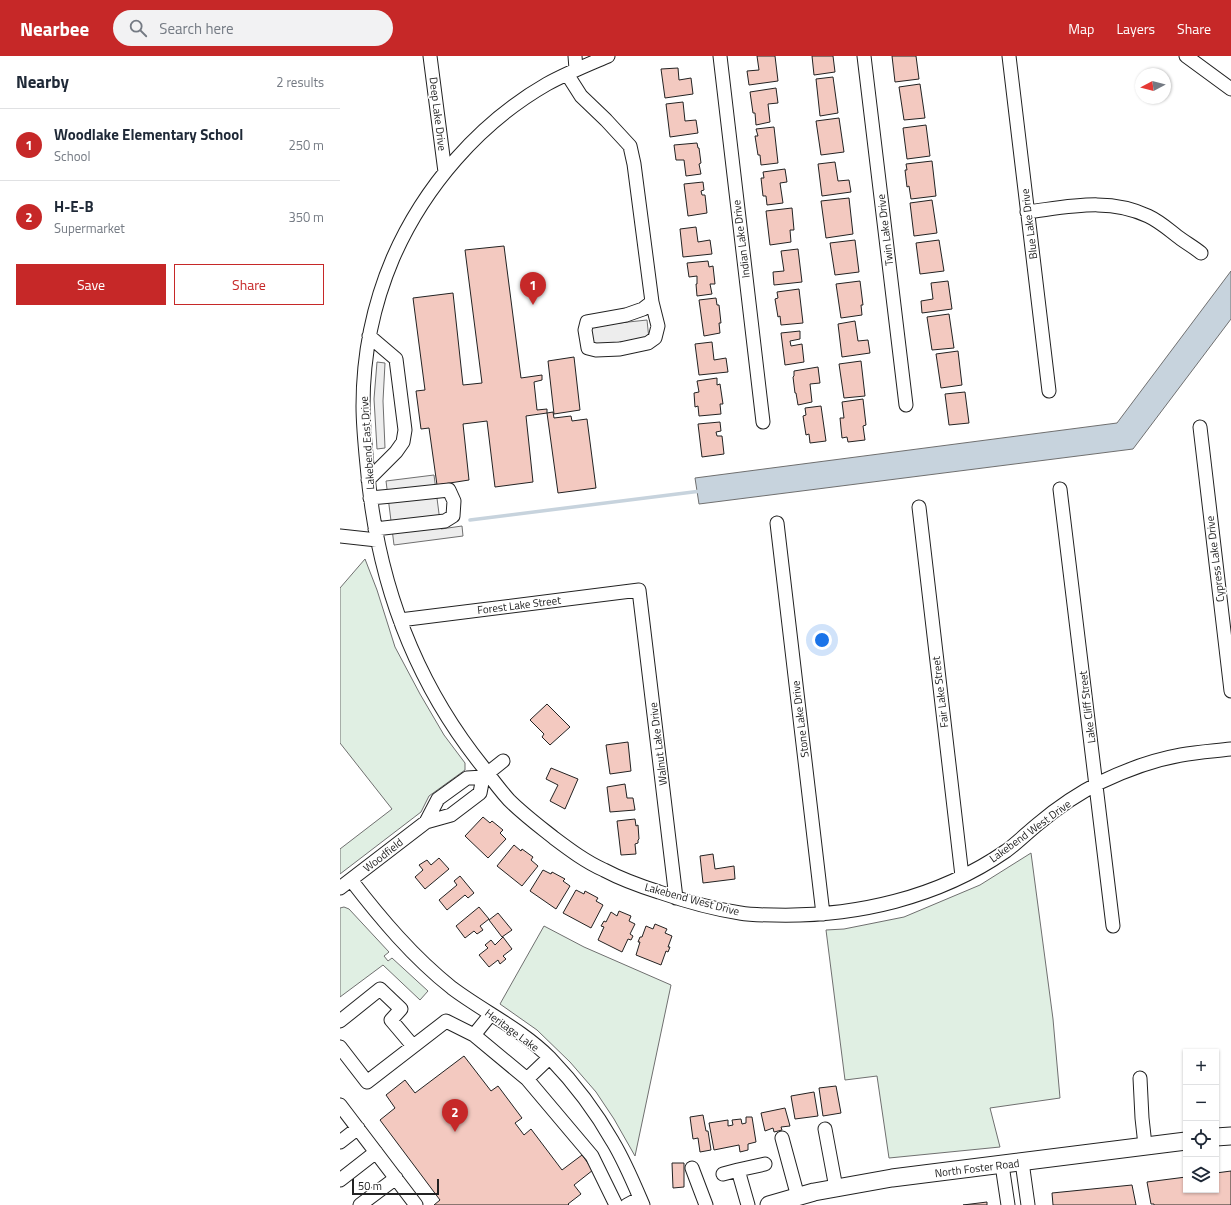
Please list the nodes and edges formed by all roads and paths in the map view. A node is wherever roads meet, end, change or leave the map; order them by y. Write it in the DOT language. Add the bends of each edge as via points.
graph roads {
  1 [pos="430,56"];
  2 [pos="574,56"];
  3 [pos="608,56"];
  4 [pos="720,56"];
  5 [pos="864,56"];
  6 [pos="1009,56"];
  7 [pos="1186,56"];
  8 [pos="572,71"];
  9 [pos="1231,89"];
  10 [pos="445,172"];
  11 [pos="1027,212"];
  12 [pos="1201,253"];
  13 [pos="652,302"];
  14 [pos="369,336"];
  15 [pos="1049,391"];
  16 [pos="906,404"];
  17 [pos="763,422"];
  18 [pos="1200,427"];
  19 [pos="368,480"];
  20 [pos="1060,489"];
  21 [pos="370,498"];
  22 [pos="919,507"];
  23 [pos="777,523"];
  24 [pos="376,534"];
  25 [pos="340,536"];
  26 [pos="639,590"];
  27 [pos="400,620"];
  28 [pos="1231,691"];
  29 [pos="1231,749"];
  30 [pos="503,761"];
  31 [pos="485,775"];
  32 [pos="1096,785"];
  33 [pos="426,822"];
  34 [pos="962,876"];
  35 [pos="351,880"];
  36 [pos="340,888"];
  37 [pos="676,898"];
  38 [pos="823,914"];
  39 [pos="1113,926"];
  40 [pos="491,1014"];
  41 [pos="340,1021"];
  42 [pos="474,1035"];
  43 [pos="413,1046"];
  44 [pos="340,1047"];
  45 [pos="549,1058"];
  46 [pos="1140,1078"];
  47 [pos="526,1079"];
  48 [pos="340,1105"];
  49 [pos="358,1128"];
  50 [pos="825,1128"];
  51 [pos="1231,1136"];
  52 [pos="1219,1137"];
  53 [pos="782,1138"];
  54 [pos="1183,1141"];
  55 [pos="340,1142"];
  56 [pos="1145,1145"];
  57 [pos="376,1152"];
  58 [pos="1022,1162"];
  59 [pos="765,1164"];
  60 [pos="1002,1165"];
  61 [pos="692,1168"];
  62 [pos="738,1170"];
  63 [pos="723,1174"];
  64 [pos="396,1178"];
  65 [pos="340,1180"];
  66 [pos="836,1188"];
  67 [pos="798,1197"];
  68 [pos="642,1201"];
  69 [pos="413,1204"];
  70 [pos="360,1205"];
  71 [pos="616,1205"];
  72 [pos="627,1205"];
  73 [pos="706,1205"];
  74 [pos="748,1205"];
  75 [pos="769,1205"];
  76 [pos="1008,1205"];
  77 [pos="1028,1205"];
  1 -- 10 [label="street, Deep Lake Drive"];
  2 -- 8 [label="street"];
  3 -- 8 [label="street, Lakebend East Drive"];
  4 -- 17 [label="street, Indian Lake Drive"];
  5 -- 16 [label="street, Twin Lake Drive"];
  6 -- 11 [label="street, Blue Lake Drive"];
  7 -- 9 [label="street"];
  8 -- 10 [label="street, Lakebend East Drive" via="543,86 511,108 481,133"];
  8 -- 13 [label="street" via="581,96 630,146"];
  10 -- 14 [label="street, Lakebend East Drive" via="410,224 393,259 379,295"];
  11 -- 12 [label="street" via="1086,204 1125,208 1160,222"];
  11 -- 15 [label="street, Blue Lake Drive"];
  13 -- 13 [label="street" via="643,309 626,315 586,322 588,348 620,349 648,343 656,338 658,326"];
  14 -- 19 [label="street, Lakebend East Drive" via="364,372 363,411"];
  14 -- 19 [label="street" via="396,358 405,430 403,442 396,452"];
  18 -- 28 [label="street, Cypress Lake Drive"];
  19 -- 21 [label="street, Lakebend East Drive"];
  20 -- 32 [label="street, Lake Cliff Street"];
  21 -- 24 [label="street, Lakebend East Drive"];
  21 -- 24 [label="street" via="449,490 454,501 453,516 445,521"];
  22 -- 34 [label="street, Fair Lake Street"];
  23 -- 38 [label="street, Stone Lake Drive"];
  24 -- 25 [label="street"];
  24 -- 27 [label="street, Lakebend East Drive"];
  26 -- 27 [label="street, Forest Lake Street"];
  26 -- 37 [label="street, Walnut Lake Drive"];
  27 -- 31 [label="street, Lakebend West Drive" via="413,654 436,700"];
  29 -- 32 [label="street, Lakebend West Drive" via="1180,755 1149,763"];
  30 -- 31 [label="street"];
  31 -- 33 [label="street, Woodfield" via="467,778 438,799"];
  31 -- 33 [label="street, Woodfield" via="480,794 451,815"];
  31 -- 37 [label="street, Lakebend West Drive" via="536,824 567,848 602,870"];
  32 -- 34 [label="street, Lakebend West Drive" via="1056,809 1008,850"];
  32 -- 39 [label="street, Lake Cliff Street"];
  33 -- 35 [label="street, Woodfield"];
  34 -- 38 [label="street, Lakebend West Drive" via="926,892 887,904"];
  35 -- 36 [label="street, Woodfield"];
  35 -- 40 [label="street, Heritage Lake" via="415,955 452,988"];
  37 -- 38 [label="street, Lakebend West Drive" via="738,913 803,916"];
  40 -- 42 [label="street"];
  40 -- 45 [label="street, Heritage Lake" via="526,1038"];
  41 -- 43 [label="street" via="380,989 401,1009 391,1020"];
  42 -- 43 [label="street" via="446,1021"];
  42 -- 47 [label="street"];
  43 -- 44 [label="street" via="367,1082"];
  45 -- 47 [label="street"];
  45 -- 68 [label="street, Heritage Lake" via="596,1113"];
  46 -- 56 [label="street"];
  47 -- 71 [label="street" via="592,1156"];
  48 -- 49 [label="street"];
  49 -- 55 [label="street"];
  49 -- 57 [label="street"];
  50 -- 66 [label="street"];
  51 -- 52 [label="main road"];
  53 -- 67 [label="street"];
  54 -- 56 [label="main road, North Foster Road"];
  56 -- 58 [label="main road, North Foster Road"];
  57 -- 64 [label="street"];
  57 -- 65 [label="street"];
  58 -- 60 [label="main road, North Foster Road"];
  58 -- 77 [label="street"];
  59 -- 62 [label="street"];
  60 -- 66 [label="main road, North Foster Road" via="892,1178"];
  60 -- 76 [label="street"];
  61 -- 73 [label="street"];
  62 -- 63 [label="street"];
  62 -- 74 [label="street"];
  64 -- 69 [label="street"];
  64 -- 70 [label="street"];
  66 -- 67 [label="main road, North Foster Road"];
  67 -- 75 [label="main road, North Foster Road"];
  68 -- 72 [label="street"];
}
